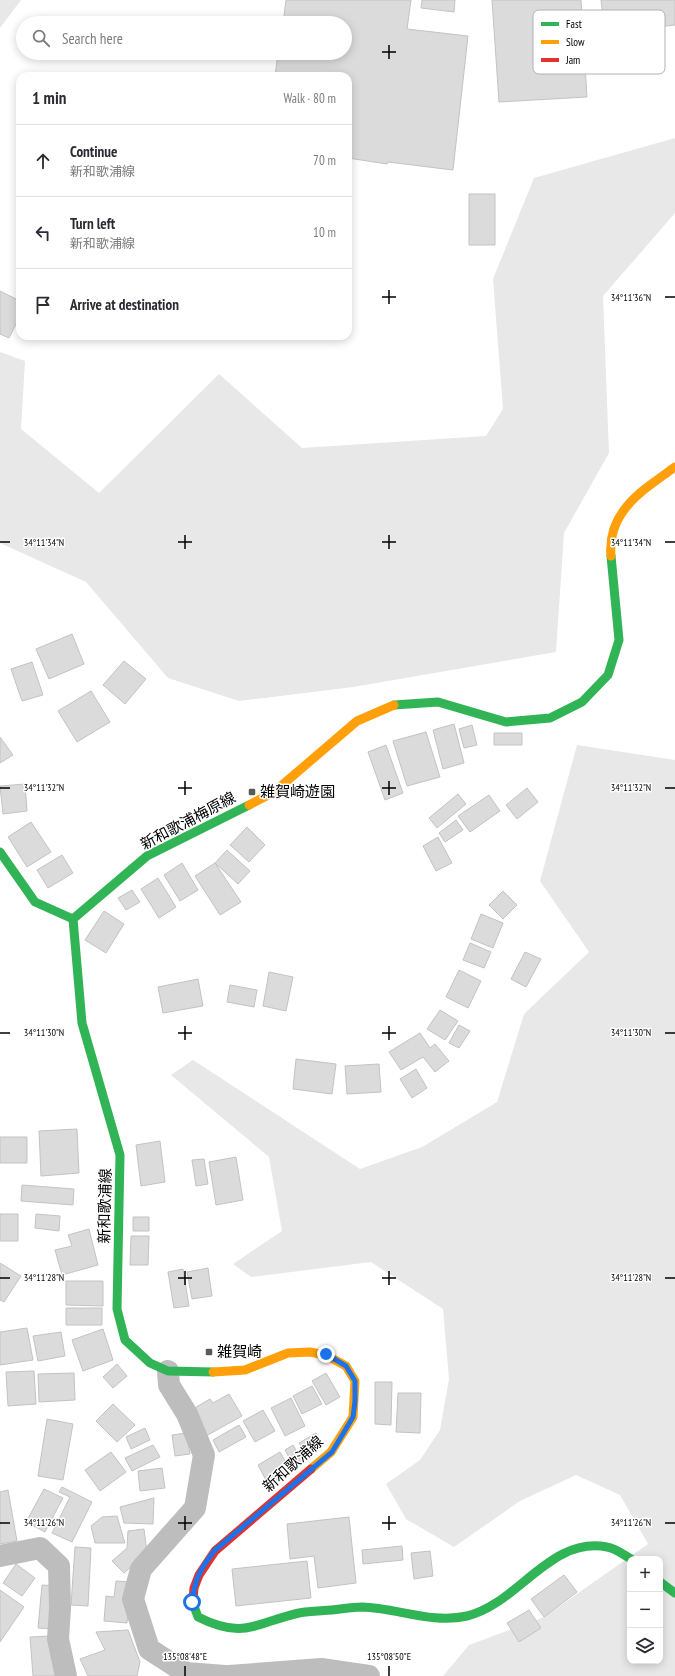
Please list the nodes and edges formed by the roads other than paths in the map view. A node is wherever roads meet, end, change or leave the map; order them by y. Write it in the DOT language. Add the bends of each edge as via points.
graph roads {
  1 [pos="675,466"];
  2 [pos="0,852"];
  3 [pos="73,919"];
  4 [pos="168,1371"];
  5 [pos="0,1556"];
  6 [pos="627,1556"];
  7 [pos="663,1584"];
  8 [pos="675,1593"];
  9 [pos="66,1676"];
  10 [pos="225,1676"];
  11 [pos="229,1676"];
  12 [pos="369,1676"];
  1 -- 3 [label="main road, 新和歌浦梅原線" via="634,497 618,518 610,545 618,640 608,675 582,702 550,718 506,722 438,702 394,705 358,721 274,792 147,856"];
  2 -- 3 [label="main road" via="34,902"];
  3 -- 4 [label="main road, 新和歌浦線" via="82,1023 120,1155 117,1309 125,1340 150,1363"];
  4 -- 6 [label="main road, 新和歌浦線" via="202,1373 245,1370 288,1353 310,1352 326,1354 346,1366 355,1381 353,1417 332,1452 214,1551 201,1568 194,1586 192,1602 198,1617 215,1626 240,1629 301,1613 363,1607 442,1619 468,1616 492,1606 561,1554 580,1546 604,1546"];
  4 -- 10 [label="street" via="169,1385 187,1414 204,1455 195,1508 141,1569 134,1599 149,1649 186,1673"];
  5 -- 9 [label="street" via="40,1548 59,1566 58,1639"];
  7 -- 8 [label="main road"];
  11 -- 12 [label="street" via="321,1669"];
}
